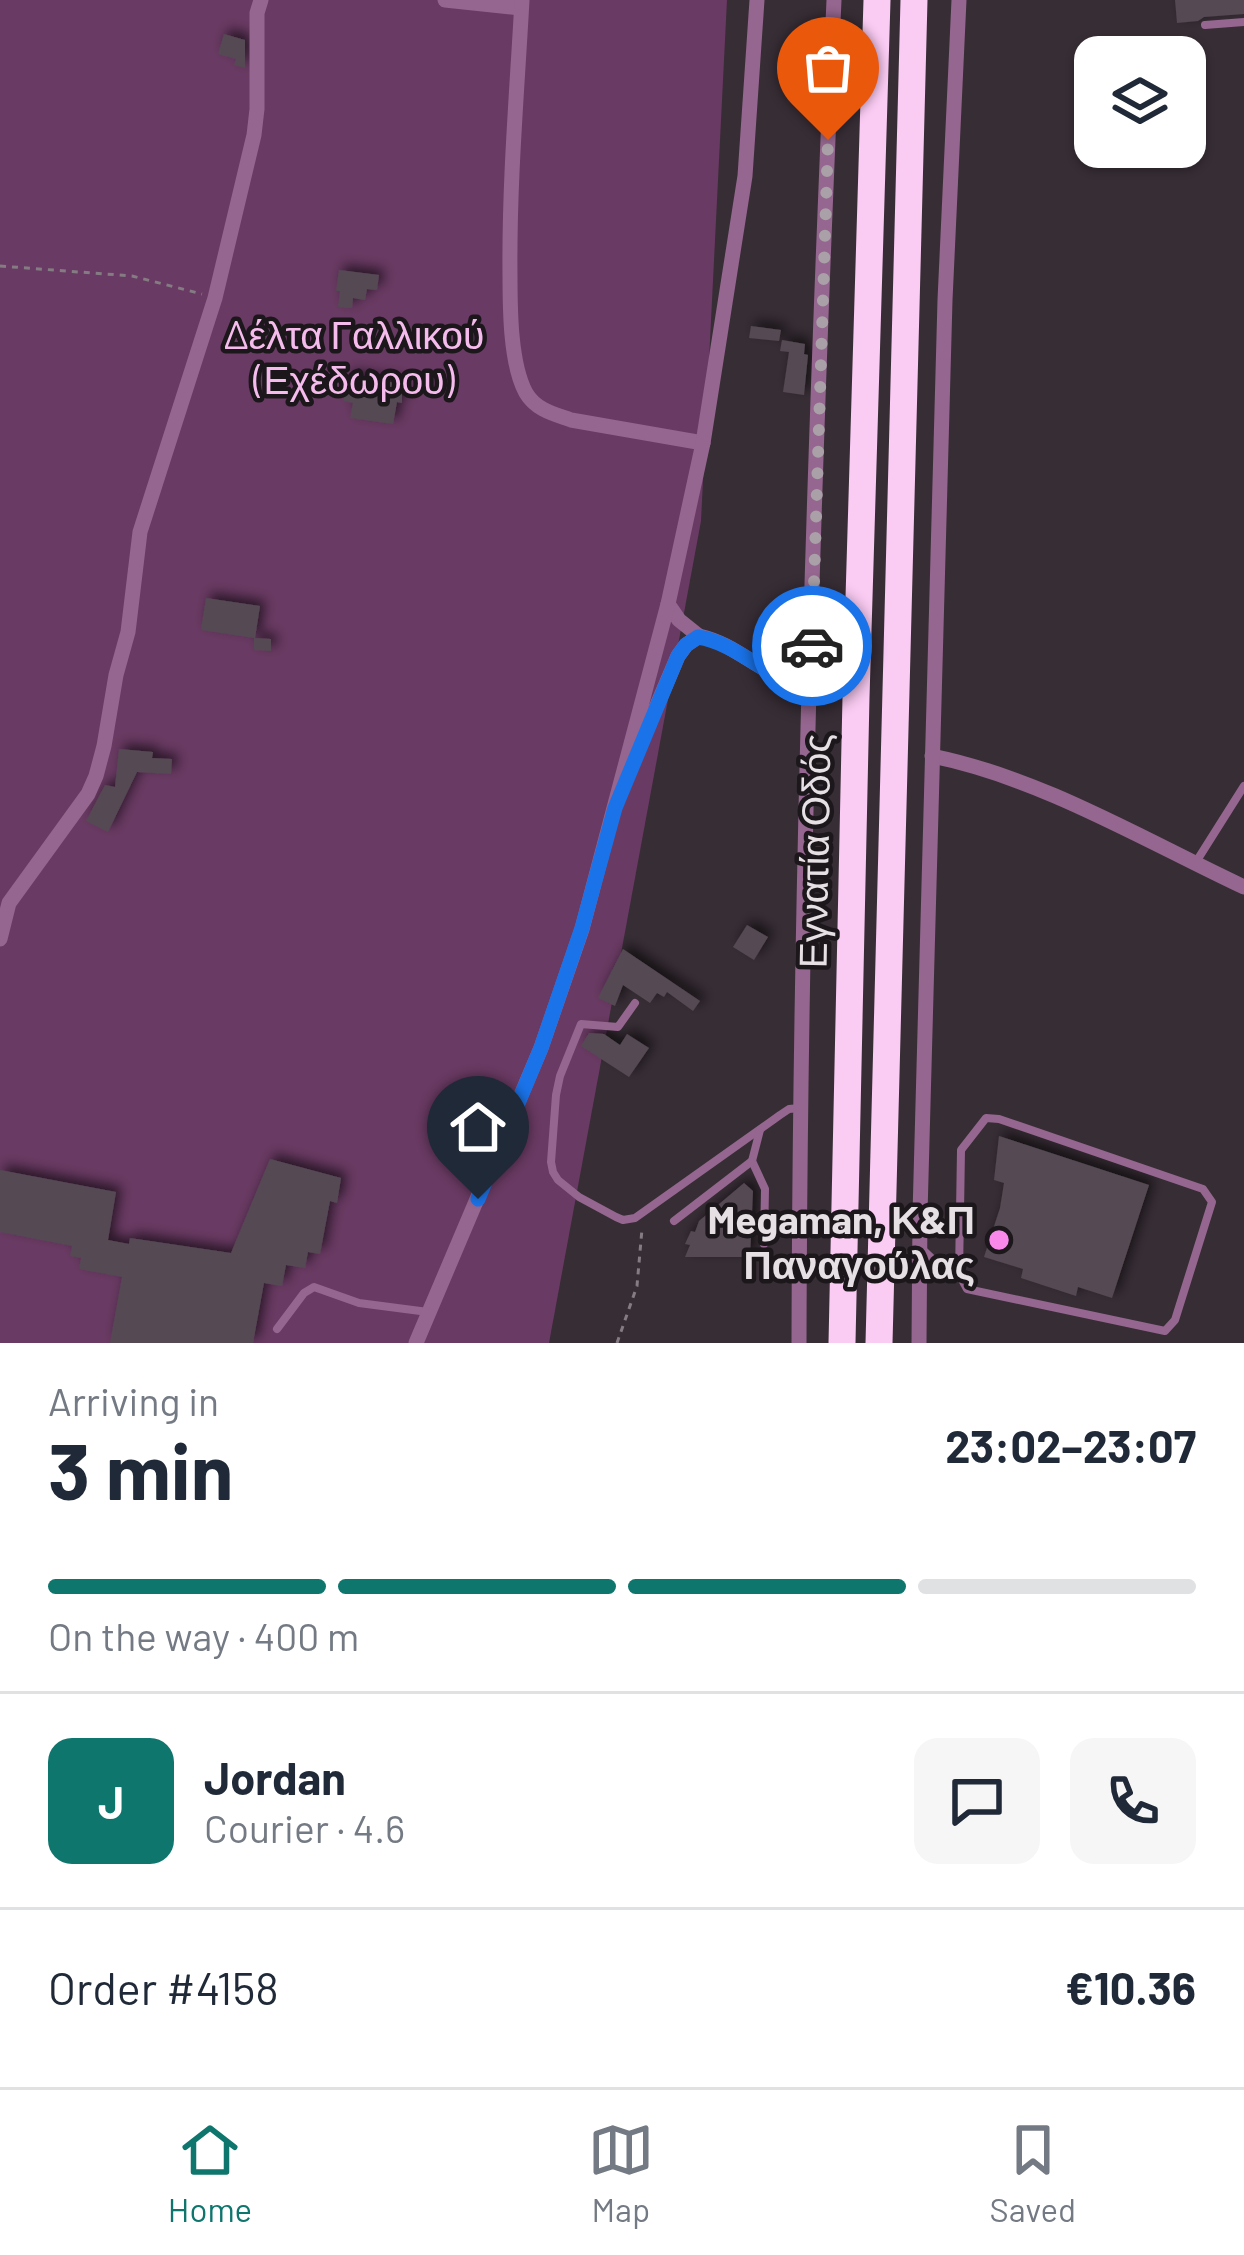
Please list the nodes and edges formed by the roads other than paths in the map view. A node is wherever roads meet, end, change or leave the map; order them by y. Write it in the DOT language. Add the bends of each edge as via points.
graph roads {
  1 [pos="261,0"];
  2 [pos="445,0"];
  3 [pos="758,0"];
  4 [pos="834,0"];
  5 [pos="877,0"];
  6 [pos="914,0"];
  7 [pos="959,0"];
  8 [pos="522,4"];
  9 [pos="1244,22"];
  10 [pos="1204,26"];
  11 [pos="703,442"];
  12 [pos="668,604"];
  13 [pos="698,637"];
  14 [pos="811,686"];
  15 [pos="932,757"];
  16 [pos="1244,786"];
  17 [pos="615,808"];
  18 [pos="1196,863"];
  19 [pos="1244,887"];
  20 [pos="0,939"];
  21 [pos="635,1003"];
  22 [pos="800,1108"];
  23 [pos="760,1129"];
  24 [pos="752,1161"];
  25 [pos="674,1221"];
  26 [pos="764,1244"];
  27 [pos="920,1247"];
  28 [pos="959,1274"];
  29 [pos="429,1312"];
  30 [pos="277,1329"];
  31 [pos="416,1343"];
  32 [pos="799,1343"];
  33 [pos="842,1343"];
  34 [pos="879,1343"];
  35 [pos="919,1343"];
  1 -- 20 [label="street" via="254,135 215,298 140,532 104,746 88,794 9,903"];
  2 -- 8 [label="street"];
  3 -- 11 [label="street" via="745,176"];
  4 -- 14 [label="street"];
  5 -- 33 [label="highway, Εγνατία Οδός"];
  6 -- 34 [label="highway, Εγνατία Οδός"];
  7 -- 15 [label="street"];
  8 -- 11 [label="street" via="509,239 520,379 551,413"];
  9 -- 10 [label="lane"];
  11 -- 12 [label="street"];
  12 -- 13 [label="street"];
  12 -- 17 [label="street"];
  13 -- 14 [label="street" via="776,678"];
  13 -- 17 [label="street" via="678,656"];
  14 -- 22 [label="street"];
  15 -- 18 [label="street" via="1039,788"];
  15 -- 27 [label="street"];
  16 -- 18 [label="lane"];
  17 -- 29 [label="street" via="541,1048"];
  18 -- 19 [label="street"];
  21 -- 23 [label="lane" via="618,1027 578,1028 556,1094 551,1162 558,1180 623,1220 643,1214"];
  22 -- 23 [label="lane"];
  22 -- 32 [label="street"];
  23 -- 24 [label="lane"];
  24 -- 25 [label="lane"];
  24 -- 26 [label="lane" via="764,1183"];
  27 -- 28 [label="lane"];
  27 -- 35 [label="street"];
  28 -- 28 [label="lane" via="967,1289 1165,1331 1212,1202 1203,1189 986,1118 961,1150"];
  29 -- 30 [label="lane" via="359,1303 314,1287"];
  29 -- 31 [label="street"];
}
